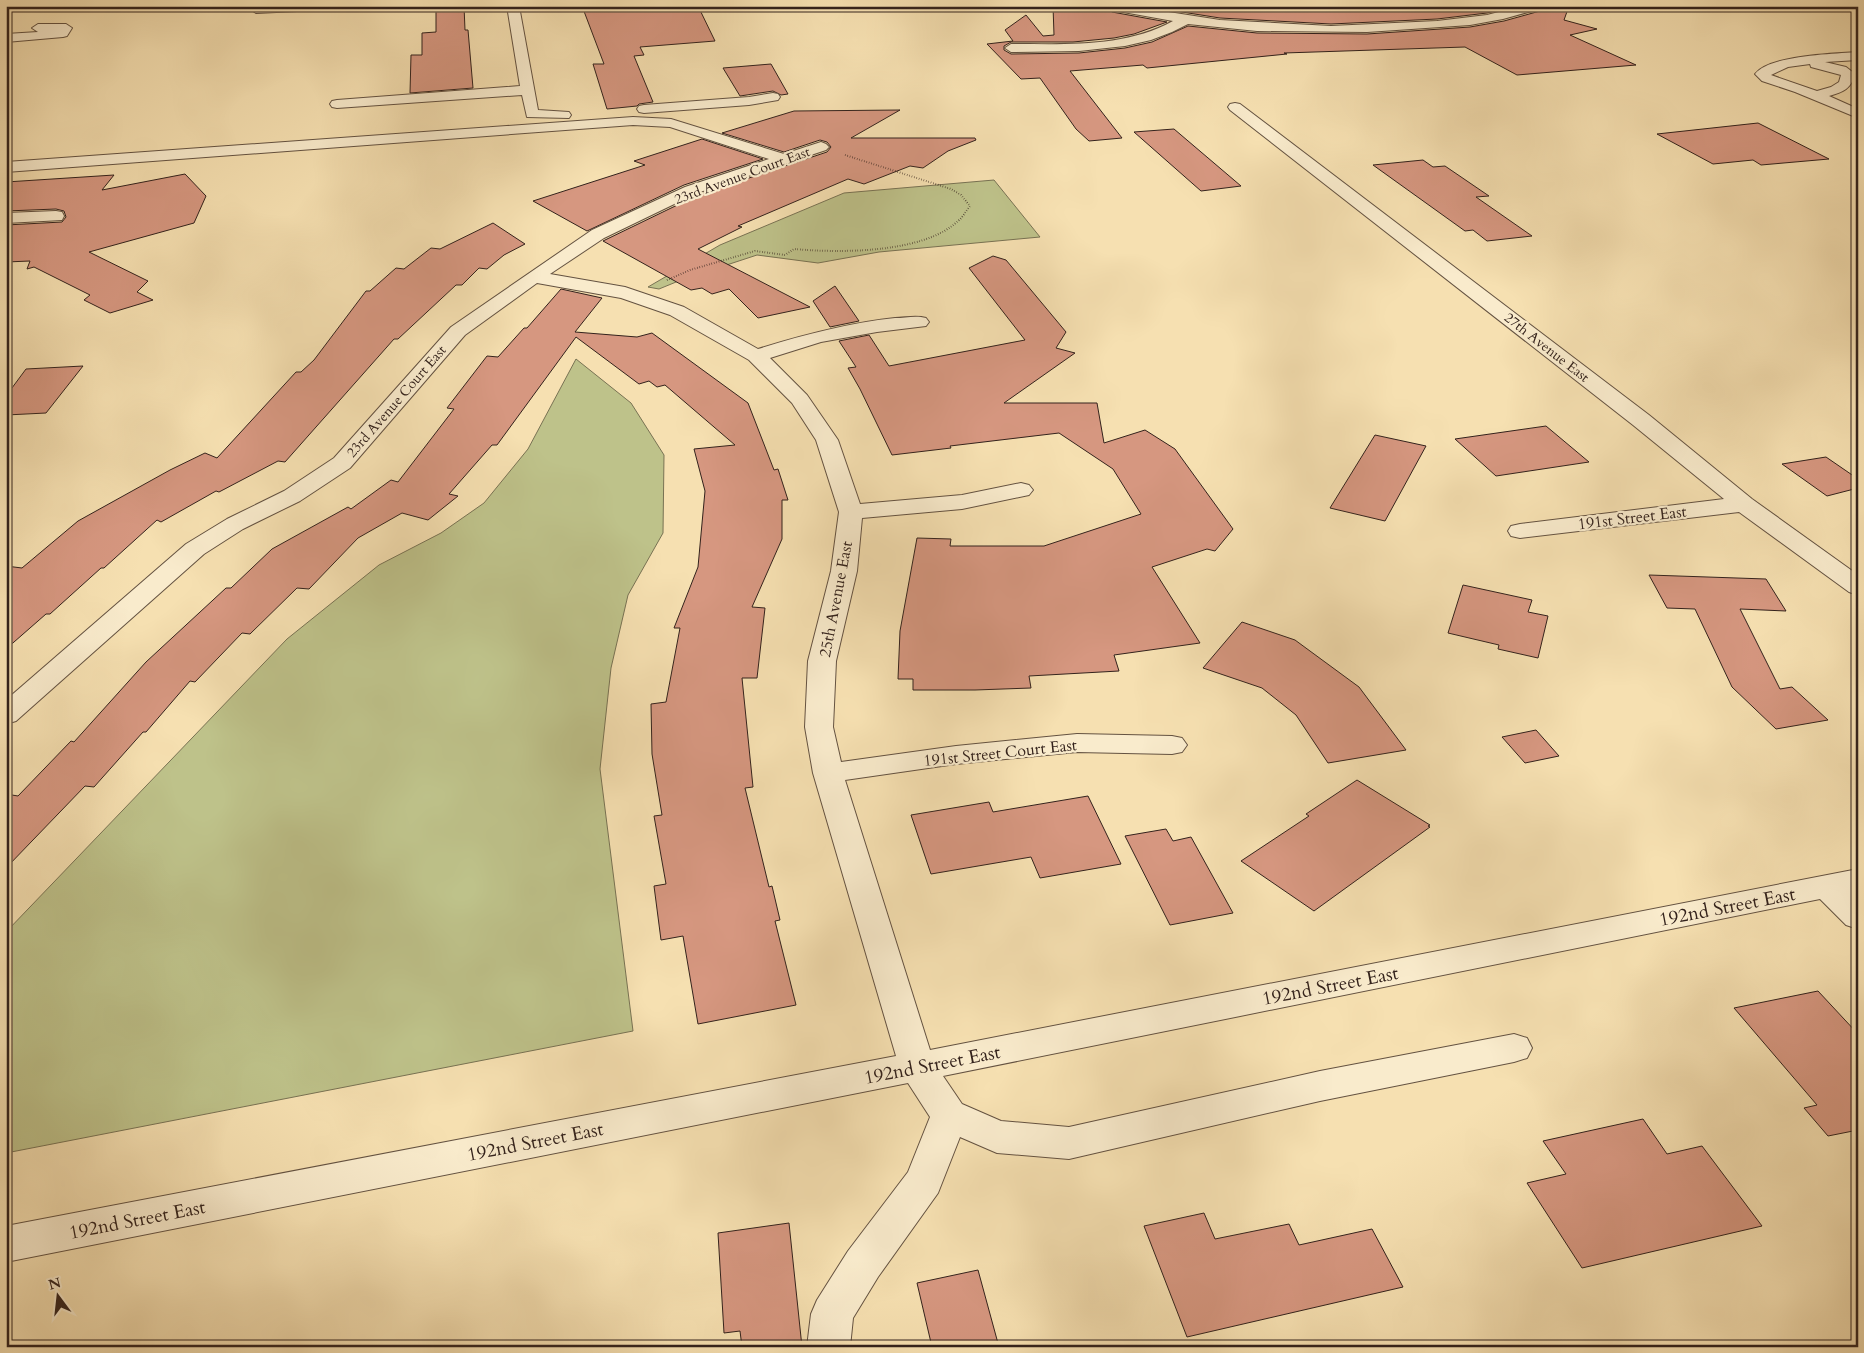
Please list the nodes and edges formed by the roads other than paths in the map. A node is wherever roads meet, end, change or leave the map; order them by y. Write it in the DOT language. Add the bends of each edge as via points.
graph roads {
  1 [pos="317,6"];
  2 [pos="513,6"];
  3 [pos="1112,6"];
  4 [pos="1509,6"];
  5 [pos="1530,8"];
  6 [pos="256,10"];
  7 [pos="1187,19"];
  8 [pos="38,28"];
  9 [pos="6,38"];
  10 [pos="1011,48"];
  11 [pos="1858,56"];
  12 [pos="1802,61"];
  13 [pos="528,90"];
  14 [pos="773,96"];
  15 [pos="1816,96"];
  16 [pos="337,104"];
  17 [pos="1235,107"];
  18 [pos="1858,114"];
  19 [pos="821,147"];
  20 [pos="784,159"];
  21 [pos="6,167"];
  22 [pos="56,216"];
  23 [pos="6,218"];
  24 [pos="534,277"];
  25 [pos="919,322"];
  26 [pos="756,356"];
  27 [pos="1021,490"];
  28 [pos="1744,504"];
  29 [pos="850,512"];
  30 [pos="1520,531"];
  31 [pos="1858,587"];
  32 [pos="6,715"];
  33 [pos="1172,745"];
  34 [pos="828,773"];
  35 [pos="1842,883"];
  36 [pos="1858,917"];
  37 [pos="1514,1048"];
  38 [pos="917,1067"];
  39 [pos="949,1116"];
  40 [pos="6,1244"];
  41 [pos="828,1347"];
  1 -- 6 [label="street"];
  2 -- 13 [label="street"];
  3 -- 7 [label="street"];
  4 -- 5 [label="street"];
  5 -- 7 [label="street" via="1478,20 1369,29 1284,28"];
  7 -- 10 [label="street" via="1163,32 1128,41"];
  8 -- 9 [label="street" via="66,28 63,33"];
  11 -- 12 [label="street"];
  12 -- 15 [label="street" via="1848,74 1846,84"];
  12 -- 15 [label="street" via="1762,74"];
  13 -- 14 [label="street" via="532,114 552,115 749,101"];
  13 -- 16 [label="street"];
  15 -- 18 [label="street"];
  17 -- 28 [label="street, 27th Avenue East"];
  19 -- 20 [label="street, 23rd Avenue Court East"];
  20 -- 21 [label="street" via="671,123 632,121"];
  20 -- 24 [label="street, 23rd Avenue Court East" via="691,190 598,234"];
  22 -- 23 [label="street"];
  24 -- 26 [label="street, 25th Avenue East" via="635,296 677,311"];
  24 -- 32 [label="street, 23rd Avenue Court East" via="458,331 342,464 292,496 235,524 195,549"];
  25 -- 26 [label="street" via="818,336"];
  26 -- 29 [label="street, 25th Avenue East" via="800,399 827,440"];
  27 -- 29 [label="street" via="962,502"];
  28 -- 30 [label="street, 191st Street East"];
  28 -- 31 [label="street, 27th Avenue East"];
  29 -- 34 [label="street, 25th Avenue East" via="844,571 822,661 819,727"];
  33 -- 34 [label="street, 191st Street Court East" via="1077,742"];
  34 -- 38 [label="street, 25th Avenue East"];
  35 -- 36 [label="street"];
  35 -- 38 [label="street, 192nd Street East"];
  37 -- 39 [label="street" via="1320,1086 1068,1143 996,1137"];
  38 -- 39 [label="street, 25th Avenue East"];
  38 -- 40 [label="street, 192nd Street East"];
  39 -- 41 [label="street" via="924,1181 863,1264 832,1314"];
}
